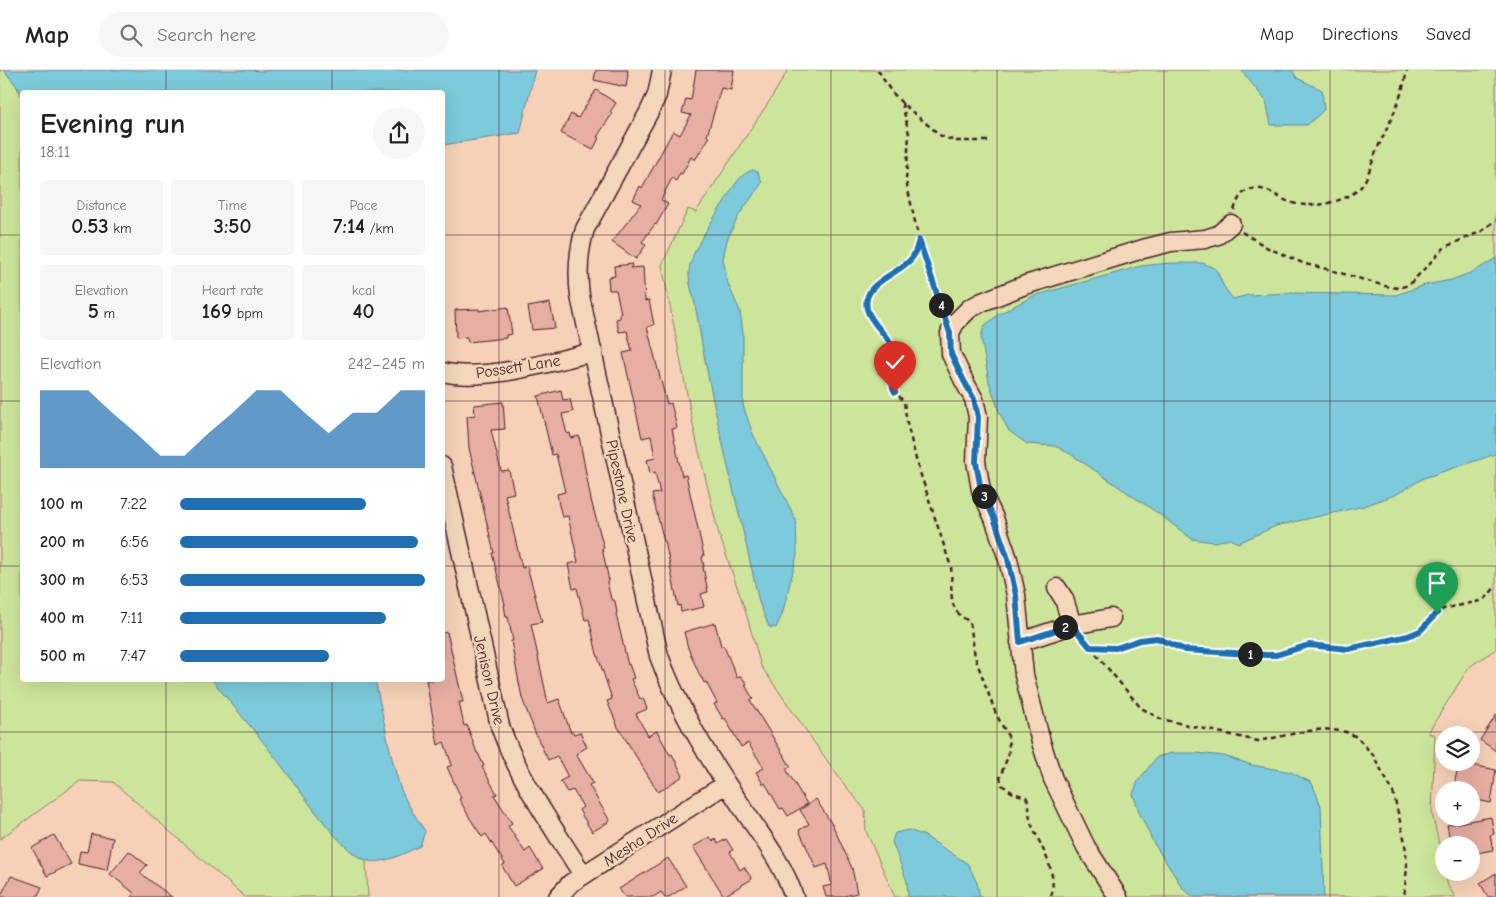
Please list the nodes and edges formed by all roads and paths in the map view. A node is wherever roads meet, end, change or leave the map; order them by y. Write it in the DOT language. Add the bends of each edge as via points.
graph roads {
  1 [pos="662,70"];
  2 [pos="878,70"];
  3 [pos="1407,70"];
  4 [pos="902,103"];
  5 [pos="990,141"];
  6 [pos="1496,220"];
  7 [pos="1231,224"];
  8 [pos="919,240"];
  9 [pos="950,333"];
  10 [pos="593,352"];
  11 [pos="445,377"];
  12 [pos="445,479"];
  13 [pos="1496,586"];
  14 [pos="1057,588"];
  15 [pos="1110,618"];
  16 [pos="1072,625"];
  17 [pos="1020,642"];
  18 [pos="1090,647"];
  19 [pos="726,784"];
  20 [pos="584,875"];
  21 [pos="558,897"];
  22 [pos="794,897"];
  23 [pos="1051,897"];
  24 [pos="1118,897"];
  25 [pos="1404,897"];
  1 -- 10 [label="street, Pipestone Drive" via="649,112 585,229 579,250 580,296"];
  2 -- 4 [label="path"];
  3 -- 7 [label="path" via="1396,112 1362,185 1348,196 1330,203 1307,205 1286,201 1263,189 1253,189 1238,198"];
  4 -- 5 [label="path" via="941,136 955,141"];
  4 -- 8 [label="path" via="909,134 906,181"];
  6 -- 7 [label="path" via="1482,231 1445,247 1409,285 1398,288 1305,264 1268,248"];
  7 -- 9 [label="street" via="1218,235 1205,239 1143,249 1025,285 970,309 955,323"];
  8 -- 9 [label="path"];
  8 -- 23 [label="path" via="912,259 875,285 868,297 868,310 893,349 892,388 904,402 917,463 951,567 954,606 958,614 970,622 975,657 996,714 1008,736 1008,756 1000,777 1002,785 1029,801 1031,821 1053,874"];
  9 -- 17 [label="street" via="951,354 974,399 978,417 976,462 981,490 1008,559 1016,595"];
  10 -- 11 [label="street, Possett Lane" via="494,373"];
  10 -- 19 [label="street, Pipestone Drive" via="659,656 688,720"];
  12 -- 20 [label="street, Jenison Drive" via="500,726 519,771"];
  13 -- 18 [label="path" via="1480,601 1442,609 1420,631 1348,649 1309,645 1266,655 1185,650 1157,638 1116,648"];
  14 -- 16 [label="street"];
  15 -- 16 [label="street"];
  16 -- 17 [label="street"];
  16 -- 18 [label="path"];
  17 -- 24 [label="street" via="1024,675 1053,779 1086,847"];
  18 -- 25 [label="path" via="1142,708 1162,719 1258,741 1324,729 1357,737 1373,755 1393,792 1405,842"];
  19 -- 20 [label="street, Mesha Drive"];
  19 -- 22 [label="street, Pipestone Drive" via="784,870"];
  20 -- 21 [label="street, Mesha Drive"];
}
